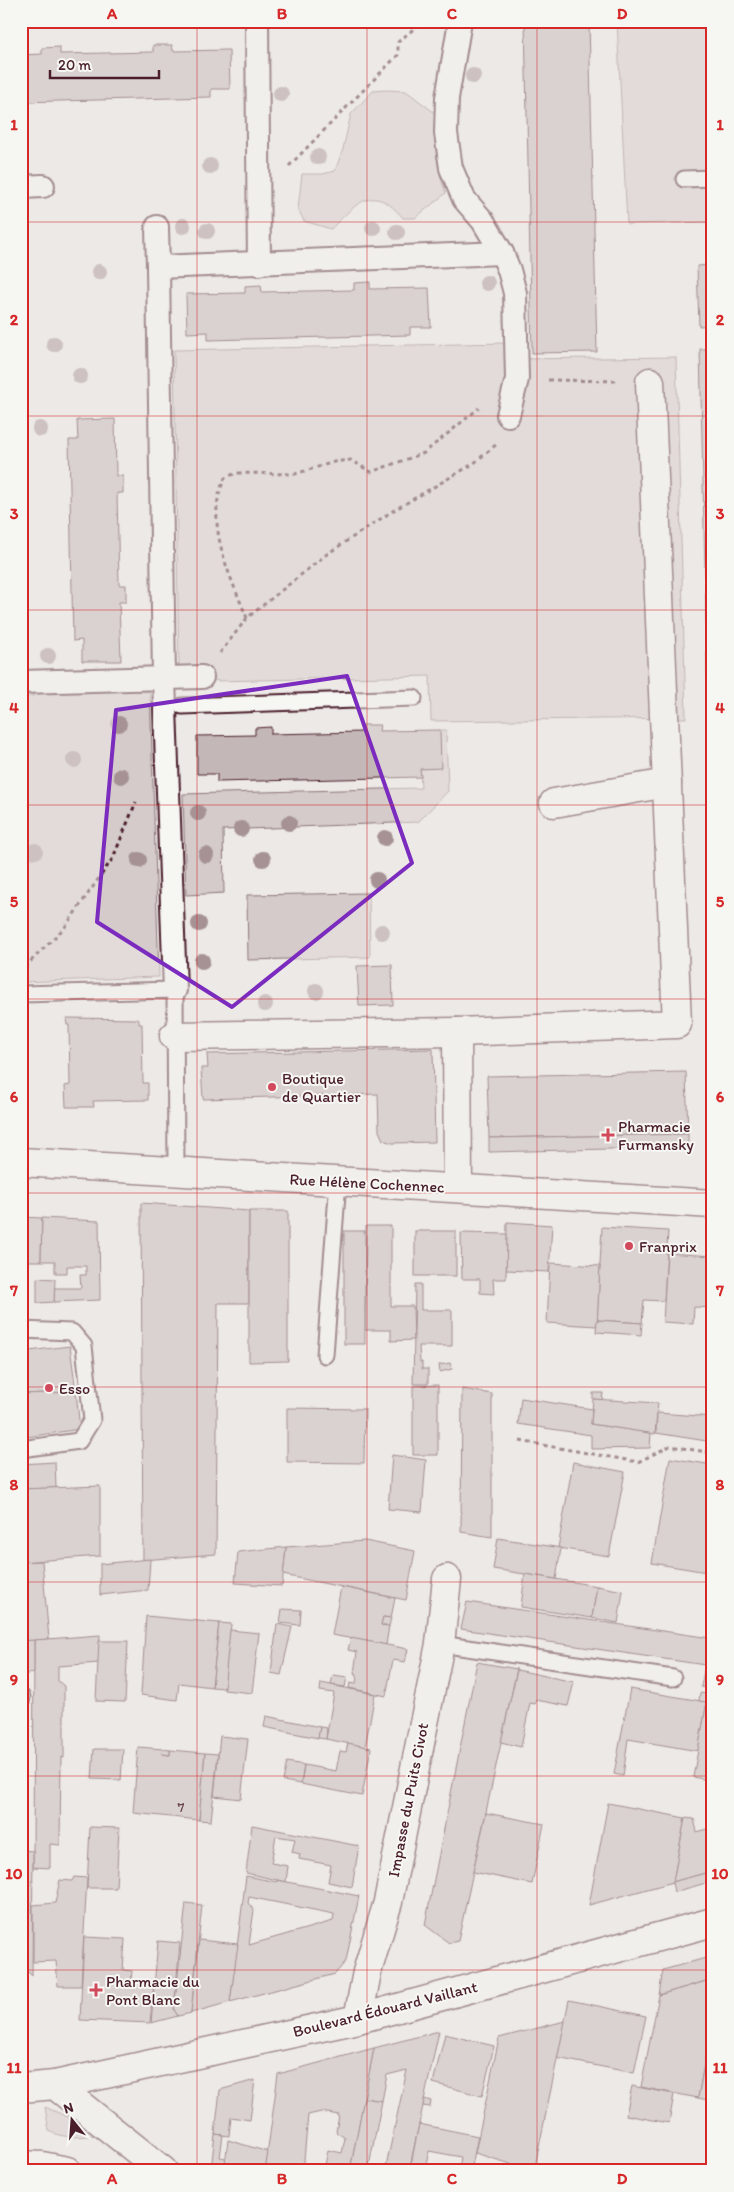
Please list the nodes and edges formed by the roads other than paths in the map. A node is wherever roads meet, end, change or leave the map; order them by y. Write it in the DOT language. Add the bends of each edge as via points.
graph roads {
  1 [pos="257,21"];
  2 [pos="460,21"];
  3 [pos="713,178"];
  4 [pos="684,179"];
  5 [pos="157,228"];
  6 [pos="502,253"];
  7 [pos="259,264"];
  8 [pos="158,267"];
  9 [pos="650,382"];
  10 [pos="508,416"];
  11 [pos="202,677"];
  12 [pos="164,679"];
  13 [pos="21,682"];
  14 [pos="414,698"];
  15 [pos="182,706"];
  16 [pos="667,783"];
  17 [pos="554,803"];
  18 [pos="175,990"];
  19 [pos="21,994"];
  20 [pos="457,1032"];
  21 [pos="174,1036"];
  22 [pos="21,1162"];
  23 [pos="176,1172"];
  24 [pos="338,1181"];
  25 [pos="458,1188"];
  26 [pos="713,1204"];
  27 [pos="21,1330"];
  28 [pos="326,1355"];
  29 [pos="21,1449"];
  30 [pos="447,1579"];
  31 [pos="440,1644"];
  32 [pos="673,1678"];
  33 [pos="713,1922"];
  34 [pos="358,2019"];
  35 [pos="55,2086"];
  36 [pos="21,2088"];
  37 [pos="21,2165"];
  38 [pos="67,2171"];
  39 [pos="163,2171"];
  1 -- 7 [label="street"];
  2 -- 6 [label="street" via="446,98 451,168 464,199 483,221"];
  3 -- 4 [label="lane"];
  5 -- 8 [label="street"];
  6 -- 7 [label="street"];
  6 -- 10 [label="street" via="514,293 517,379"];
  7 -- 8 [label="street"];
  8 -- 12 [label="street"];
  9 -- 16 [label="street"];
  11 -- 12 [label="street"];
  12 -- 13 [label="street"];
  12 -- 18 [label="street"];
  14 -- 15 [label="lane"];
  16 -- 17 [label="street"];
  16 -- 20 [label="street" via="677,1024"];
  18 -- 19 [label="lane"];
  18 -- 21 [label="lane"];
  20 -- 21 [label="street"];
  20 -- 25 [label="street"];
  21 -- 23 [label="lane"];
  22 -- 23 [label="street, Rue Hélène Cochennec"];
  23 -- 24 [label="street, Rue Hélène Cochennec"];
  24 -- 25 [label="street, Rue Hélène Cochennec"];
  24 -- 28 [label="lane"];
  25 -- 26 [label="street, Rue Hélène Cochennec"];
  27 -- 29 [label="lane" via="72,1332 84,1346 92,1420 79,1441"];
  30 -- 31 [label="street, Impasse du Puits Civot"];
  31 -- 32 [label="lane"];
  31 -- 34 [label="street, Impasse du Puits Civot" via="388,1902 366,1972"];
  33 -- 34 [label="street, Boulevard Édouard Vaillant"];
  34 -- 35 [label="street, Boulevard Édouard Vaillant"];
  35 -- 36 [label="street, Boulevard Édouard Vaillant"];
  35 -- 39 [label="street"];
  37 -- 38 [label="street"];
}
